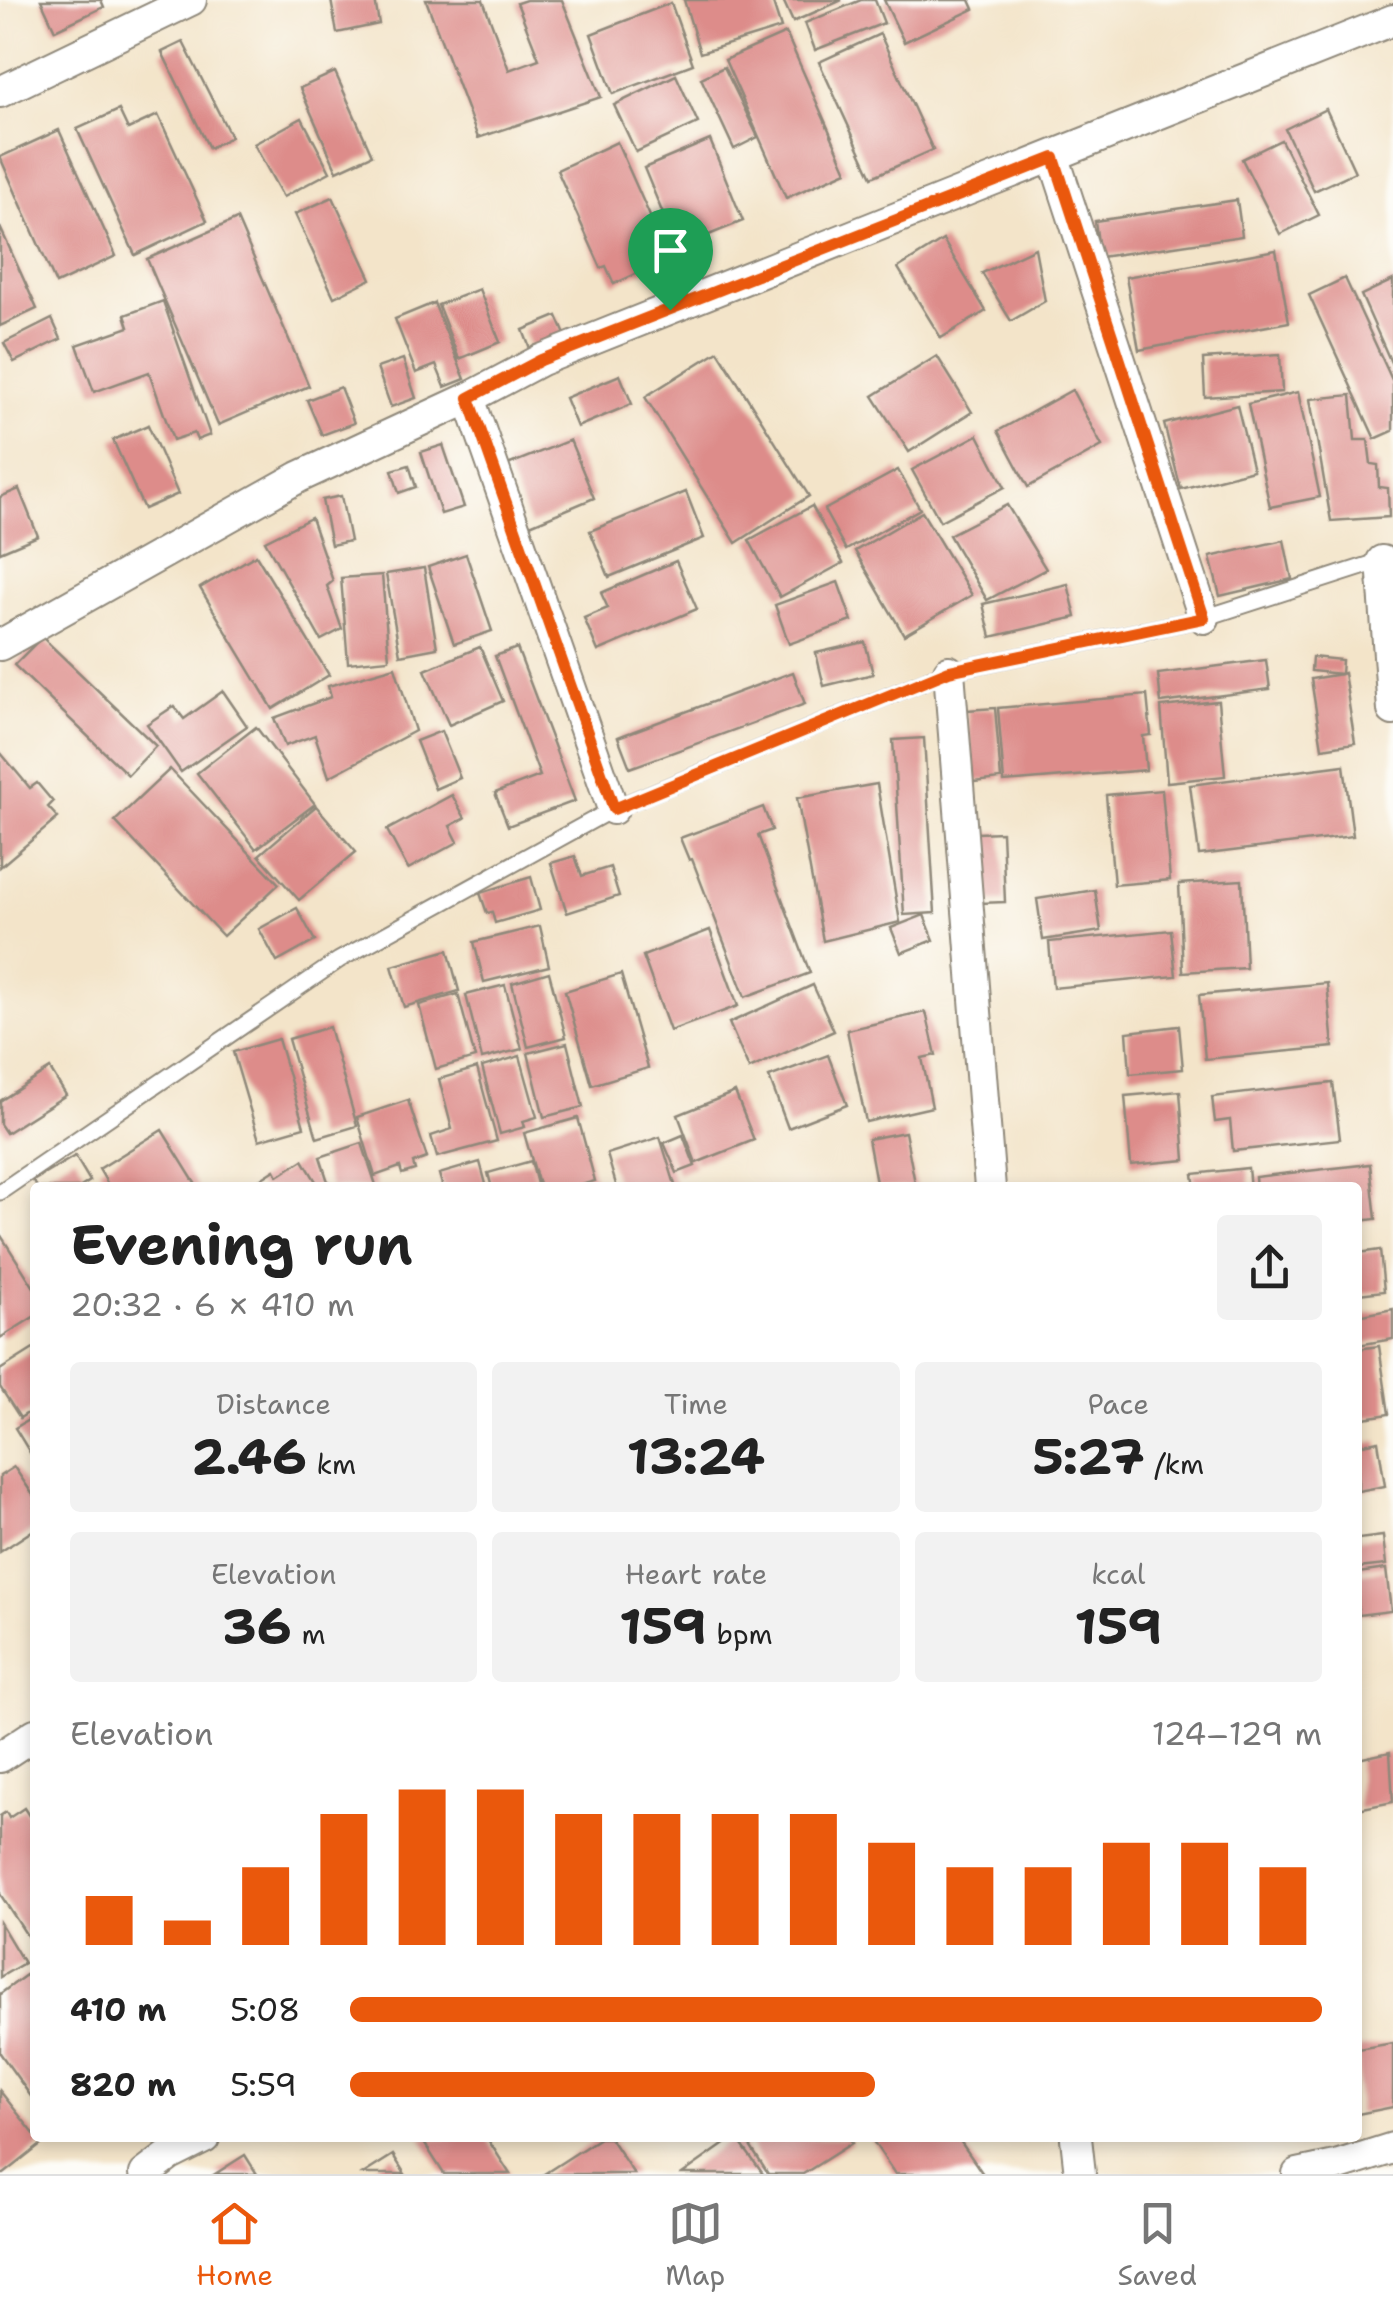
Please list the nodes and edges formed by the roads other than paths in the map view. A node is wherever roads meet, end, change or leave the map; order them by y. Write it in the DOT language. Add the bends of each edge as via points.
graph roads {
  1 [pos="191,0"];
  2 [pos="1393,20"];
  3 [pos="0,92"];
  4 [pos="1054,158"];
  5 [pos="469,398"];
  6 [pos="1387,558"];
  7 [pos="1204,618"];
  8 [pos="0,644"];
  9 [pos="949,671"];
  10 [pos="1393,710"];
  11 [pos="614,809"];
  12 [pos="990,1182"];
  13 [pos="0,1192"];
  14 [pos="30,1737"];
  15 [pos="0,1757"];
  16 [pos="196,2142"];
  17 [pos="1076,2142"];
  18 [pos="1393,2148"];
  19 [pos="145,2174"];
  20 [pos="1080,2174"];
  21 [pos="1298,2174"];
  1 -- 3 [label="street"];
  2 -- 4 [label="street"];
  4 -- 5 [label="street" via="541,360"];
  4 -- 7 [label="street"];
  5 -- 8 [label="street" via="299,477"];
  5 -- 11 [label="street"];
  6 -- 7 [label="lane"];
  6 -- 10 [label="street"];
  7 -- 9 [label="lane"];
  9 -- 11 [label="lane"];
  9 -- 12 [label="street"];
  11 -- 13 [label="lane" via="339,960"];
  14 -- 15 [label="street"];
  16 -- 19 [label="street"];
  17 -- 20 [label="street"];
  18 -- 21 [label="street"];
}
